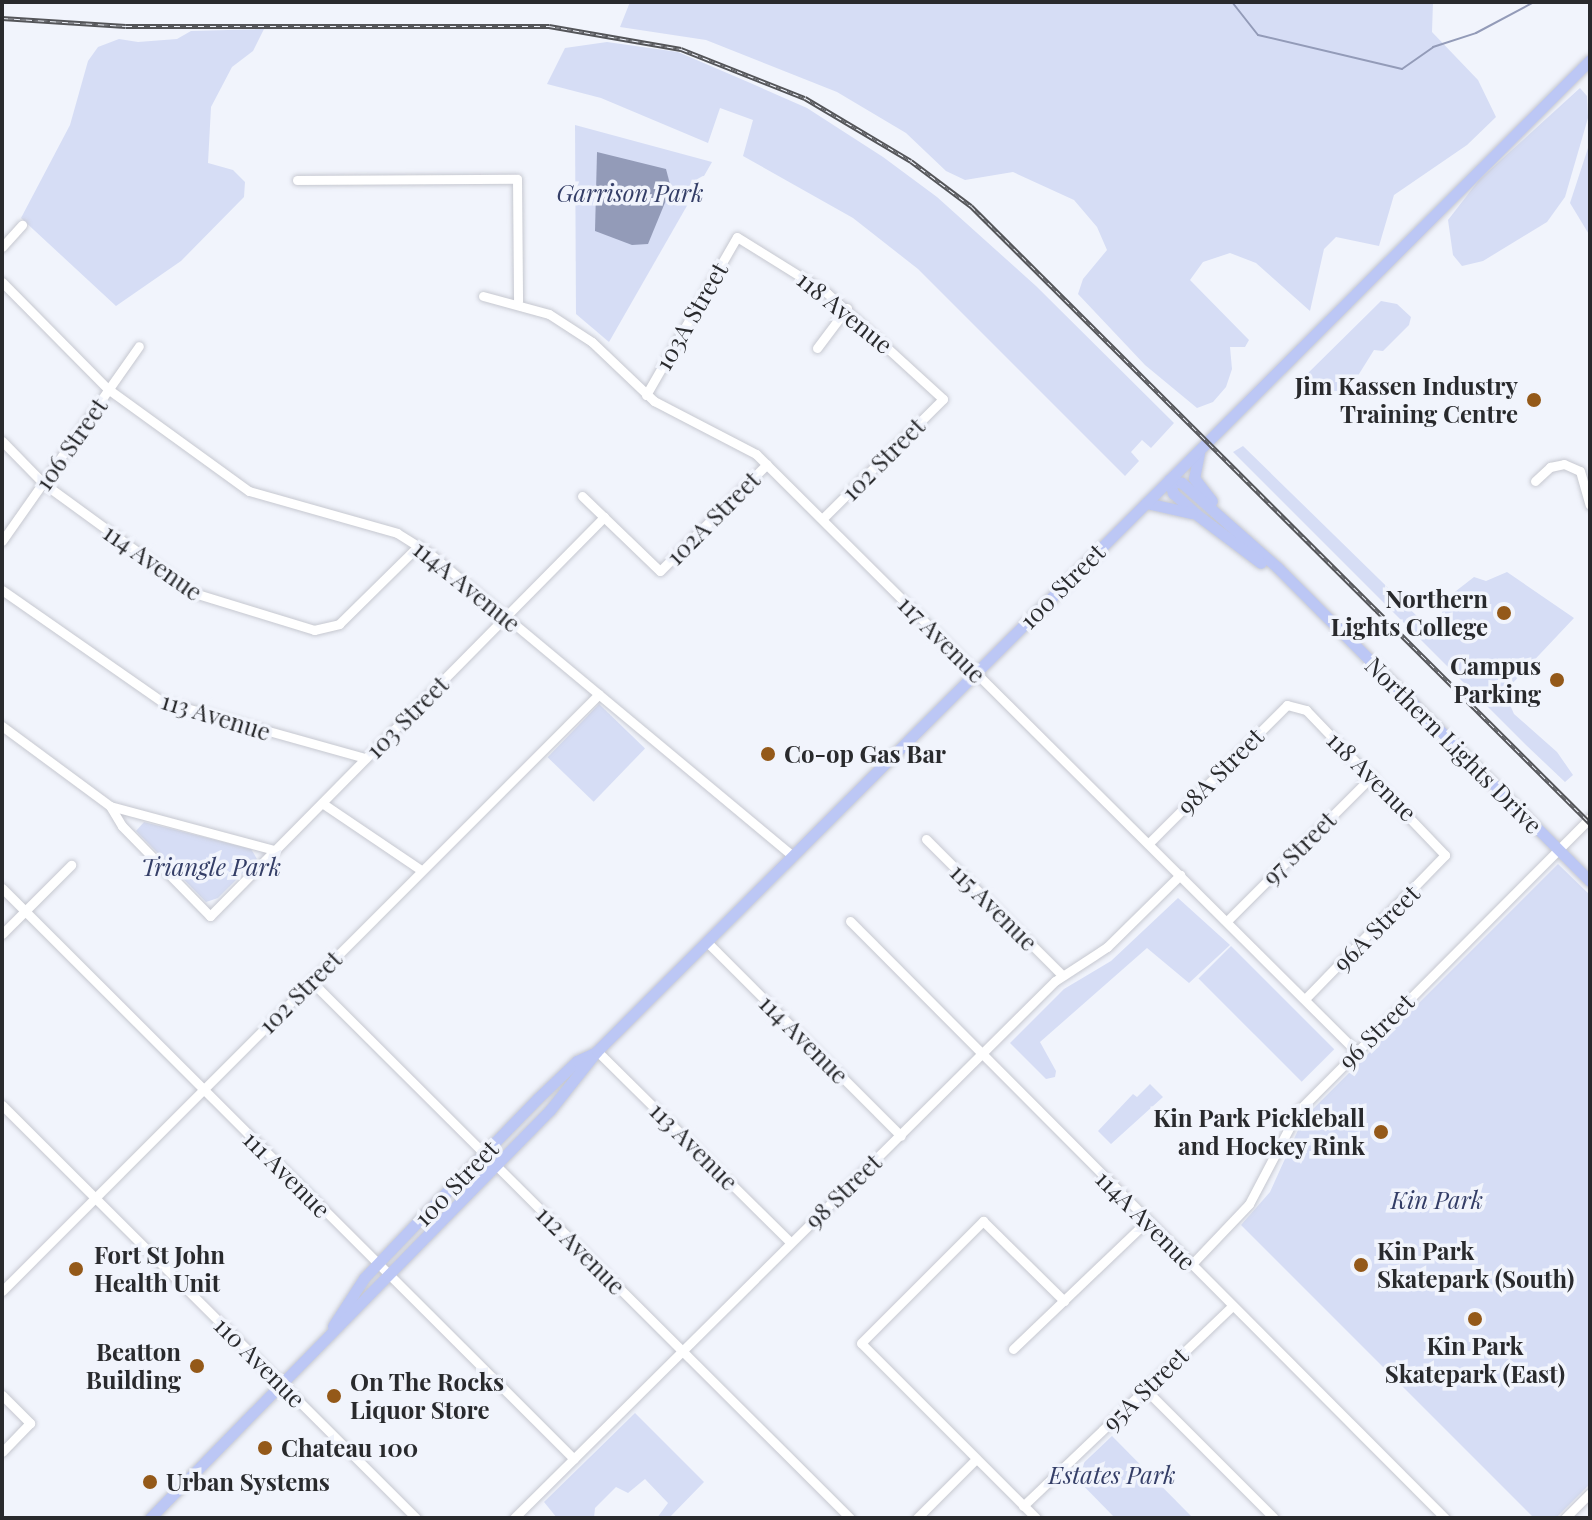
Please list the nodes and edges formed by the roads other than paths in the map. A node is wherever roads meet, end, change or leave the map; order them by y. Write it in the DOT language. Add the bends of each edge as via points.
graph roads {
  1 [pos="1590,60"];
  2 [pos="297,180"];
  3 [pos="22,225"];
  4 [pos="737,237"];
  5 [pos="2,247"];
  6 [pos="2,282"];
  7 [pos="483,296"];
  8 [pos="518,301"];
  9 [pos="847,308"];
  10 [pos="139,346"];
  11 [pos="817,348"];
  12 [pos="108,389"];
  13 [pos="646,395"];
  14 [pos="943,399"];
  15 [pos="2,441"];
  16 [pos="1200,449"];
  17 [pos="767,464"];
  18 [pos="1169,480"];
  19 [pos="1535,481"];
  20 [pos="43,483"];
  21 [pos="582,496"];
  22 [pos="1146,503"];
  23 [pos="1590,505"];
  24 [pos="1196,514"];
  25 [pos="604,517"];
  26 [pos="822,519"];
  27 [pos="2,541"];
  28 [pos="1247,541"];
  29 [pos="419,545"];
  30 [pos="2,590"];
  31 [pos="1317,609"];
  32 [pos="507,617"];
  33 [pos="974,671"];
  34 [pos="599,694"];
  35 [pos="1293,703"];
  36 [pos="2,726"];
  37 [pos="365,758"];
  38 [pos="1372,776"];
  39 [pos="322,803"];
  40 [pos="110,806"];
  41 [pos="1590,818"];
  42 [pos="926,839"];
  43 [pos="1149,843"];
  44 [pos="1558,849"];
  45 [pos="274,850"];
  46 [pos="1445,855"];
  47 [pos="793,856"];
  48 [pos="71,865"];
  49 [pos="421,870"];
  50 [pos="1180,875"];
  51 [pos="1590,881"];
  52 [pos="2,888"];
  53 [pos="25,911"];
  54 [pos="850,921"];
  55 [pos="1227,921"];
  56 [pos="2,934"];
  57 [pos="707,942"];
  58 [pos="1062,975"];
  59 [pos="311,981"];
  60 [pos="1305,999"];
  61 [pos="597,1051"];
  62 [pos="1356,1051"];
  63 [pos="982,1054"];
  64 [pos="203,1089"];
  65 [pos="2,1105"];
  66 [pos="901,1136"];
  67 [pos="484,1154"];
  68 [pos="495,1164"];
  69 [pos="95,1197"];
  70 [pos="1147,1221"];
  71 [pos="790,1242"];
  72 [pos="378,1264"];
  73 [pos="1191,1265"];
  74 [pos="387,1273"];
  75 [pos="3,1287"];
  76 [pos="1064,1301"];
  77 [pos="1232,1306"];
  78 [pos="331,1330"];
  79 [pos="1013,1349"];
  80 [pos="681,1350"];
  81 [pos="283,1385"];
  82 [pos="1145,1389"];
  83 [pos="2,1395"];
  84 [pos="2,1452"];
  85 [pos="574,1459"];
  86 [pos="976,1459"];
  87 [pos="1590,1493"];
  88 [pos="1023,1506"];
  89 [pos="150,1518"];
  90 [pos="416,1518"];
  91 [pos="514,1518"];
  92 [pos="850,1518"];
  93 [pos="917,1518"];
  94 [pos="1036,1518"];
  95 [pos="1274,1518"];
  96 [pos="1445,1518"];
  97 [pos="1565,1518"];
  1 -- 16 [label="main road, 100 Street"];
  2 -- 8 [label="street" via="517,179"];
  3 -- 5 [label="street"];
  4 -- 9 [label="street, 118 Avenue"];
  4 -- 13 [label="street, 103A Street"];
  6 -- 12 [label="street, 114A Avenue"];
  7 -- 8 [label="street, 117 Avenue"];
  8 -- 13 [label="street, 117 Avenue" via="581,334"];
  9 -- 11 [label="street"];
  9 -- 14 [label="street, 118 Avenue"];
  10 -- 12 [label="street, 106 Street"];
  12 -- 20 [label="street, 106 Street"];
  12 -- 29 [label="street, 114A Avenue" via="258,496 397,533"];
  13 -- 17 [label="street, 117 Avenue" via="736,439"];
  14 -- 26 [label="street, 102 Street"];
  15 -- 20 [label="street, 114 Avenue"];
  16 -- 18 [label="main road, 100 Street"];
  16 -- 28 [label="main road" via="1194,478"];
  17 -- 25 [label="street, 102A Street" via="660,571"];
  17 -- 26 [label="street, 117 Avenue"];
  18 -- 22 [label="main road, 100 Street"];
  18 -- 24 [label="main road, Northern Lights Drive" via="1173,493"];
  18 -- 28 [label="main road, Northern Lights Drive" via="1182,483"];
  19 -- 23 [label="street" via="1550,467 1564,464 1580,471"];
  20 -- 27 [label="street, 106 Street"];
  20 -- 29 [label="street, 114 Avenue" via="210,601 331,630"];
  21 -- 25 [label="street"];
  22 -- 24 [label="main road"];
  22 -- 33 [label="main road, 100 Street"];
  24 -- 31 [label="main road, Northern Lights Drive"];
  25 -- 32 [label="street, 103 Street"];
  26 -- 33 [label="street, 117 Avenue"];
  28 -- 31 [label="main road, Northern Lights Drive"];
  29 -- 32 [label="street, 114A Avenue"];
  30 -- 37 [label="street, 113 Avenue" via="161,701"];
  31 -- 44 [label="main road, Northern Lights Drive"];
  32 -- 34 [label="street, 114A Avenue"];
  32 -- 37 [label="street, 103 Street"];
  33 -- 43 [label="street, 117 Avenue"];
  33 -- 47 [label="main road, 100 Street"];
  34 -- 47 [label="street, 114A Avenue"];
  34 -- 49 [label="street, 102 Street"];
  35 -- 38 [label="street, 118 Avenue"];
  35 -- 43 [label="street, 98A Street"];
  36 -- 40 [label="street"];
  37 -- 39 [label="street, 103 Street"];
  38 -- 46 [label="street, 118 Avenue"];
  38 -- 55 [label="street, 97 Street"];
  39 -- 45 [label="street, 103 Street"];
  39 -- 49 [label="street"];
  40 -- 45 [label="street"];
  40 -- 45 [label="street, 103 Street" via="122,826 210,916"];
  41 -- 44 [label="street, 96 Street"];
  42 -- 58 [label="street, 115 Avenue"];
  43 -- 50 [label="street, 117 Avenue"];
  44 -- 51 [label="main road, Northern Lights Drive"];
  44 -- 62 [label="street, 96 Street"];
  46 -- 60 [label="street, 96A Street"];
  47 -- 57 [label="main road, 100 Street"];
  48 -- 53 [label="street"];
  49 -- 59 [label="street, 102 Street"];
  50 -- 55 [label="street, 117 Avenue"];
  50 -- 58 [label="street, 98 Street" via="1107,947"];
  52 -- 53 [label="street, 111 Avenue"];
  53 -- 56 [label="street"];
  53 -- 64 [label="street, 111 Avenue"];
  54 -- 63 [label="street, 114A Avenue"];
  55 -- 60 [label="street, 117 Avenue"];
  57 -- 61 [label="main road, 100 Street"];
  57 -- 66 [label="street, 114 Avenue"];
  58 -- 63 [label="street, 98 Street"];
  59 -- 64 [label="street, 102 Street"];
  59 -- 67 [label="street, 112 Avenue"];
  60 -- 62 [label="street, 117 Avenue"];
  61 -- 67 [label="main road, 100 Street" via="577,1061"];
  61 -- 68 [label="main road, 100 Street" via="550,1110"];
  61 -- 71 [label="street, 113 Avenue"];
  62 -- 73 [label="street, 96 Street" via="1298,1111 1249,1204"];
  63 -- 66 [label="street, 98 Street"];
  63 -- 70 [label="street, 114A Avenue"];
  64 -- 69 [label="street, 102 Street"];
  64 -- 72 [label="street, 111 Avenue"];
  65 -- 69 [label="street, 110 Avenue"];
  66 -- 71 [label="street, 98 Street"];
  67 -- 68 [label="street, 112 Avenue"];
  67 -- 72 [label="main road, 100 Street"];
  68 -- 74 [label="main road, 100 Street"];
  68 -- 80 [label="street, 112 Avenue"];
  69 -- 75 [label="street, 102 Street"];
  69 -- 81 [label="street, 110 Avenue"];
  70 -- 73 [label="street, 114A Avenue"];
  70 -- 76 [label="street"];
  71 -- 80 [label="street, 98 Street"];
  72 -- 74 [label="street, 111 Avenue"];
  72 -- 78 [label="main road, 100 Street" via="340,1308"];
  73 -- 77 [label="street, 114A Avenue"];
  74 -- 78 [label="main road, 100 Street"];
  74 -- 85 [label="street, 111 Avenue"];
  76 -- 79 [label="street"];
  76 -- 86 [label="street" via="983,1221 861,1343"];
  77 -- 82 [label="street, 95A Street"];
  77 -- 96 [label="street, 114A Avenue"];
  78 -- 81 [label="main road, 100 Street"];
  80 -- 85 [label="street, 98 Street"];
  80 -- 92 [label="street, 112 Avenue"];
  81 -- 89 [label="main road, 100 Street"];
  81 -- 90 [label="street, 110 Avenue"];
  82 -- 88 [label="street, 95A Street"];
  82 -- 95 [label="street"];
  83 -- 84 [label="street" via="30,1423"];
  85 -- 91 [label="street, 98 Street"];
  86 -- 88 [label="street"];
  86 -- 93 [label="street"];
  87 -- 97 [label="street"];
  88 -- 94 [label="street"];
}
